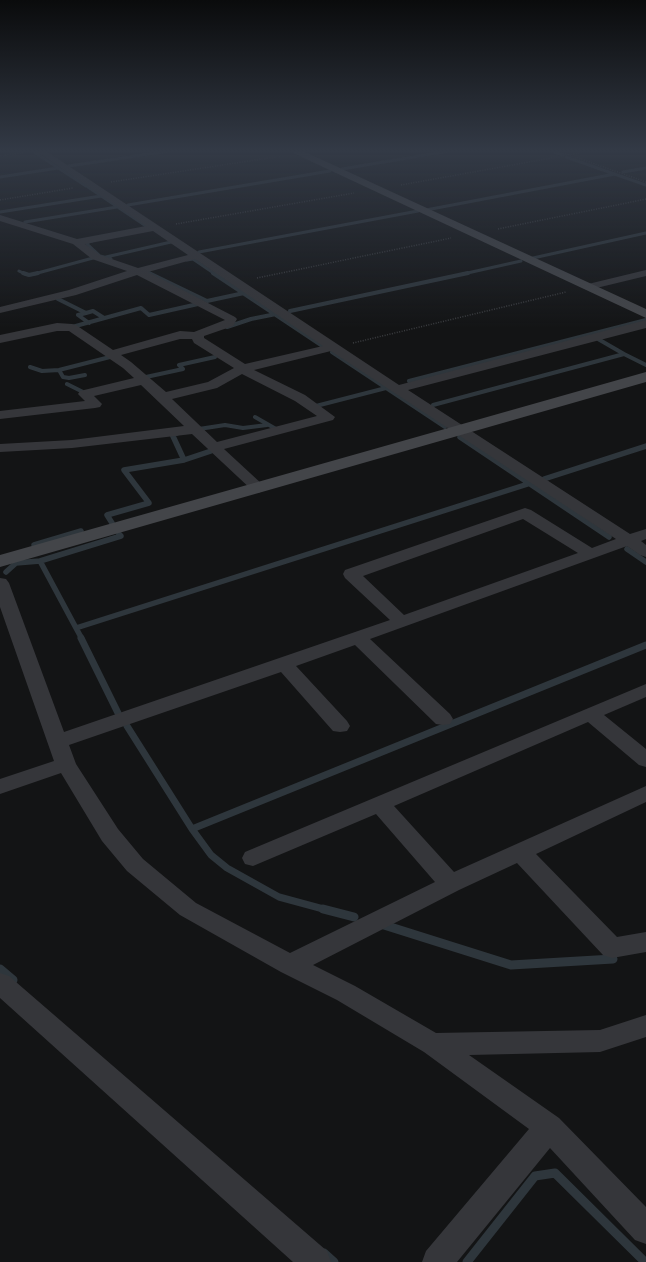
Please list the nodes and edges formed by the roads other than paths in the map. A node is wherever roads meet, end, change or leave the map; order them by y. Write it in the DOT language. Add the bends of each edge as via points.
graph roads {
  1 [pos="127,210"];
  2 [pos="421,210"];
  3 [pos="0,218"];
  4 [pos="154,228"];
  5 [pos="77,242"];
  6 [pos="196,256"];
  7 [pos="138,271"];
  8 [pos="646,274"];
  9 [pos="588,287"];
  10 [pos="0,310"];
  11 [pos="646,314"];
  12 [pos="646,324"];
  13 [pos="197,336"];
  14 [pos="0,339"];
  15 [pos="333,347"];
  16 [pos="111,354"];
  17 [pos="242,369"];
  18 [pos="646,377"];
  19 [pos="144,380"];
  20 [pos="398,389"];
  21 [pos="163,397"];
  22 [pos="0,415"];
  23 [pos="195,429"];
  24 [pos="460,430"];
  25 [pos="214,447"];
  26 [pos="0,448"];
  27 [pos="258,488"];
  28 [pos="646,534"];
  29 [pos="628,541"];
  30 [pos="646,552"];
  31 [pos="591,554"];
  32 [pos="0,561"];
  33 [pos="0,583"];
  34 [pos="402,622"];
  35 [pos="357,637"];
  36 [pos="284,664"];
  37 [pos="646,690"];
  38 [pos="590,714"];
  39 [pos="444,719"];
  40 [pos="340,726"];
  41 [pos="57,742"];
  42 [pos="646,760"];
  43 [pos="66,764"];
  44 [pos="0,787"];
  45 [pos="646,793"];
  46 [pos="380,804"];
  47 [pos="521,852"];
  48 [pos="253,858"];
  49 [pos="452,884"];
  50 [pos="646,942"];
  51 [pos="290,965"];
  52 [pos="0,983"];
  53 [pos="646,1026"];
  54 [pos="433,1044"];
  55 [pos="549,1127"];
  56 [pos="646,1229"];
  57 [pos="316,1262"];
  58 [pos="437,1262"];
  1 -- 4 [label="street"];
  2 -- 9 [label="street"];
  3 -- 5 [label="street"];
  4 -- 5 [label="street"];
  4 -- 6 [label="street"];
  5 -- 7 [label="street" via="96,257"];
  6 -- 7 [label="street"];
  6 -- 15 [label="street"];
  7 -- 10 [label="street" via="72,293"];
  7 -- 13 [label="street" via="230,319 229,324"];
  8 -- 9 [label="street"];
  9 -- 11 [label="street"];
  12 -- 20 [label="street"];
  13 -- 16 [label="street" via="180,335"];
  13 -- 17 [label="street" via="198,340"];
  14 -- 16 [label="street" via="57,326 72,328"];
  15 -- 17 [label="street"];
  15 -- 20 [label="street"];
  16 -- 19 [label="street"];
  17 -- 21 [label="street" via="212,385"];
  17 -- 25 [label="street" via="300,398 328,417"];
  18 -- 24 [label="street"];
  19 -- 21 [label="street"];
  19 -- 22 [label="street" via="86,394 95,404"];
  20 -- 24 [label="street"];
  21 -- 23 [label="street"];
  23 -- 25 [label="street"];
  23 -- 26 [label="street" via="72,444"];
  24 -- 27 [label="street"];
  24 -- 29 [label="street"];
  25 -- 27 [label="street"];
  27 -- 32 [label="street"];
  28 -- 29 [label="street"];
  29 -- 30 [label="street"];
  29 -- 31 [label="street"];
  31 -- 34 [label="street"];
  31 -- 34 [label="street" via="525,513 351,574"];
  33 -- 41 [label="street"];
  34 -- 35 [label="street"];
  35 -- 36 [label="street"];
  35 -- 39 [label="street"];
  36 -- 40 [label="street"];
  36 -- 41 [label="street"];
  37 -- 38 [label="street"];
  38 -- 42 [label="street"];
  38 -- 46 [label="street"];
  41 -- 43 [label="street"];
  43 -- 44 [label="street"];
  43 -- 51 [label="street" via="110,835 135,865 188,909"];
  45 -- 47 [label="street"];
  46 -- 48 [label="street"];
  46 -- 49 [label="street"];
  47 -- 49 [label="street"];
  47 -- 50 [label="street" via="612,948"];
  49 -- 51 [label="street"];
  51 -- 54 [label="street" via="346,993"];
  52 -- 57 [label="street"];
  53 -- 54 [label="street" via="600,1041"];
  54 -- 55 [label="street"];
  55 -- 56 [label="street"];
  55 -- 58 [label="street"];
}
